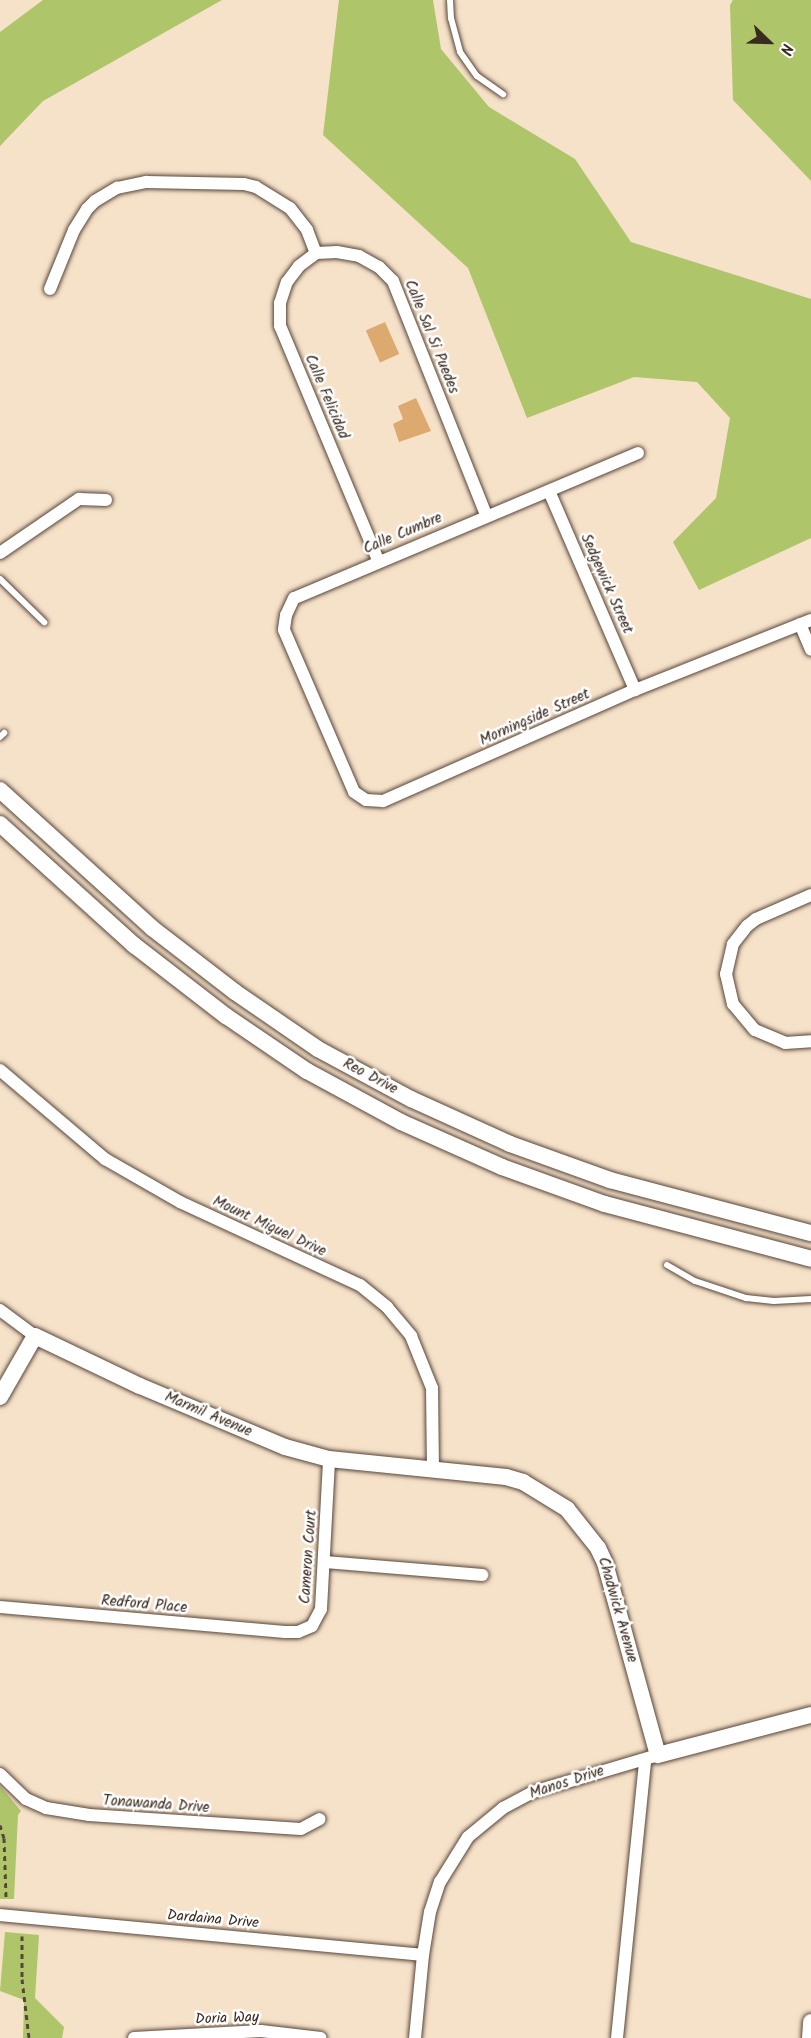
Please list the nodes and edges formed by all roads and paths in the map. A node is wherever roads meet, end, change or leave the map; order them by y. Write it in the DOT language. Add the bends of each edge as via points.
graph roads {
  1 [pos="450,0"];
  2 [pos="503,94"];
  3 [pos="316,253"];
  4 [pos="50,289"];
  5 [pos="638,453"];
  6 [pos="549,491"];
  7 [pos="106,500"];
  8 [pos="486,515"];
  9 [pos="0,554"];
  10 [pos="378,560"];
  11 [pos="0,579"];
  12 [pos="44,622"];
  13 [pos="806,622"];
  14 [pos="811,650"];
  15 [pos="635,690"];
  16 [pos="319,711"];
  17 [pos="0,790"];
  18 [pos="0,824"];
  19 [pos="811,895"];
  20 [pos="811,1041"];
  21 [pos="0,1070"];
  22 [pos="811,1233"];
  23 [pos="811,1259"];
  24 [pos="667,1266"];
  25 [pos="811,1299"];
  26 [pos="0,1310"];
  27 [pos="35,1336"];
  28 [pos="0,1397"];
  29 [pos="329,1459"];
  30 [pos="433,1468"];
  31 [pos="325,1562"];
  32 [pos="482,1575"];
  33 [pos="0,1607"];
  34 [pos="285,1632"];
  35 [pos="811,1715"];
  36 [pos="652,1757"];
  37 [pos="0,1774"];
  38 [pos="320,1819"];
  39 [pos="0,1825"];
  40 [pos="6,1897"];
  41 [pos="0,1915"];
  42 [pos="22,1936"];
  43 [pos="423,1955"];
  44 [pos="811,2022"];
  45 [pos="29,2038"];
  46 [pos="134,2038"];
  47 [pos="321,2038"];
  48 [pos="415,2038"];
  49 [pos="617,2038"];
  50 [pos="810,2038"];
  1 -- 2 [label="lane" via="460,52 477,76"];
  3 -- 4 [label="street" via="307,230 294,213 279,199 256,187 146,182 105,193 87,209"];
  3 -- 8 [label="street, Calle Sal Si Puedes" via="359,256 393,281"];
  3 -- 10 [label="street, Calle Felicidad" via="287,282 280,303 280,326"];
  5 -- 6 [label="street, Calle Cumbre"];
  6 -- 8 [label="street, Calle Cumbre"];
  6 -- 15 [label="street, Sedgewick Street"];
  7 -- 9 [label="street" via="79,499"];
  8 -- 10 [label="street, Calle Cumbre"];
  10 -- 16 [label="street, Calle Cumbre" via="294,598 288,608 284,630"];
  11 -- 12 [label="lane"];
  13 -- 14 [label="street"];
  13 -- 15 [label="street, Morningside Street"];
  15 -- 16 [label="street, Morningside Street" via="377,801 360,796 351,786"];
  17 -- 22 [label="main road, Reo Drive" via="152,928 235,992 329,1054 411,1099 510,1144 610,1180"];
  18 -- 23 [label="main road, Reo Drive" via="134,945 226,1016 307,1071 401,1122 502,1167 605,1204"];
  19 -- 20 [label="street" via="756,919 739,934 726,964 733,1004 746,1022 764,1036 785,1043"];
  21 -- 30 [label="street, Mount Miguel Drive" via="105,1159 180,1202 360,1285 387,1307 411,1336 432,1388"];
  24 -- 25 [label="lane" via="695,1281 746,1298"];
  26 -- 27 [label="street, Marmil Avenue"];
  27 -- 28 [label="main road"];
  27 -- 29 [label="main road, Marmil Avenue" via="285,1448"];
  29 -- 30 [label="main road, Marmil Avenue"];
  29 -- 31 [label="street, Cameron Court"];
  30 -- 36 [label="main road, Chadwick Avenue" via="523,1482 554,1498 589,1534 605,1563"];
  31 -- 32 [label="street"];
  31 -- 34 [label="street, Cameron Court" via="321,1609 312,1626"];
  33 -- 34 [label="street, Redford Place"];
  35 -- 36 [label="main road, Manos Drive"];
  36 -- 43 [label="street, Manos Drive" via="534,1792 503,1808 468,1837 440,1882 430,1911"];
  36 -- 49 [label="street, Chadwick Avenue"];
  37 -- 38 [label="street, Tonawanda Drive" via="26,1800 46,1808 90,1815 301,1829"];
  39 -- 40 [label="path"];
  41 -- 43 [label="street, Dardaina Drive"];
  42 -- 45 [label="path"];
  43 -- 48 [label="street, Manos Drive"];
  44 -- 50 [label="main road"];
  46 -- 47 [label="street, Doria Way" via="261,2031"];
}
